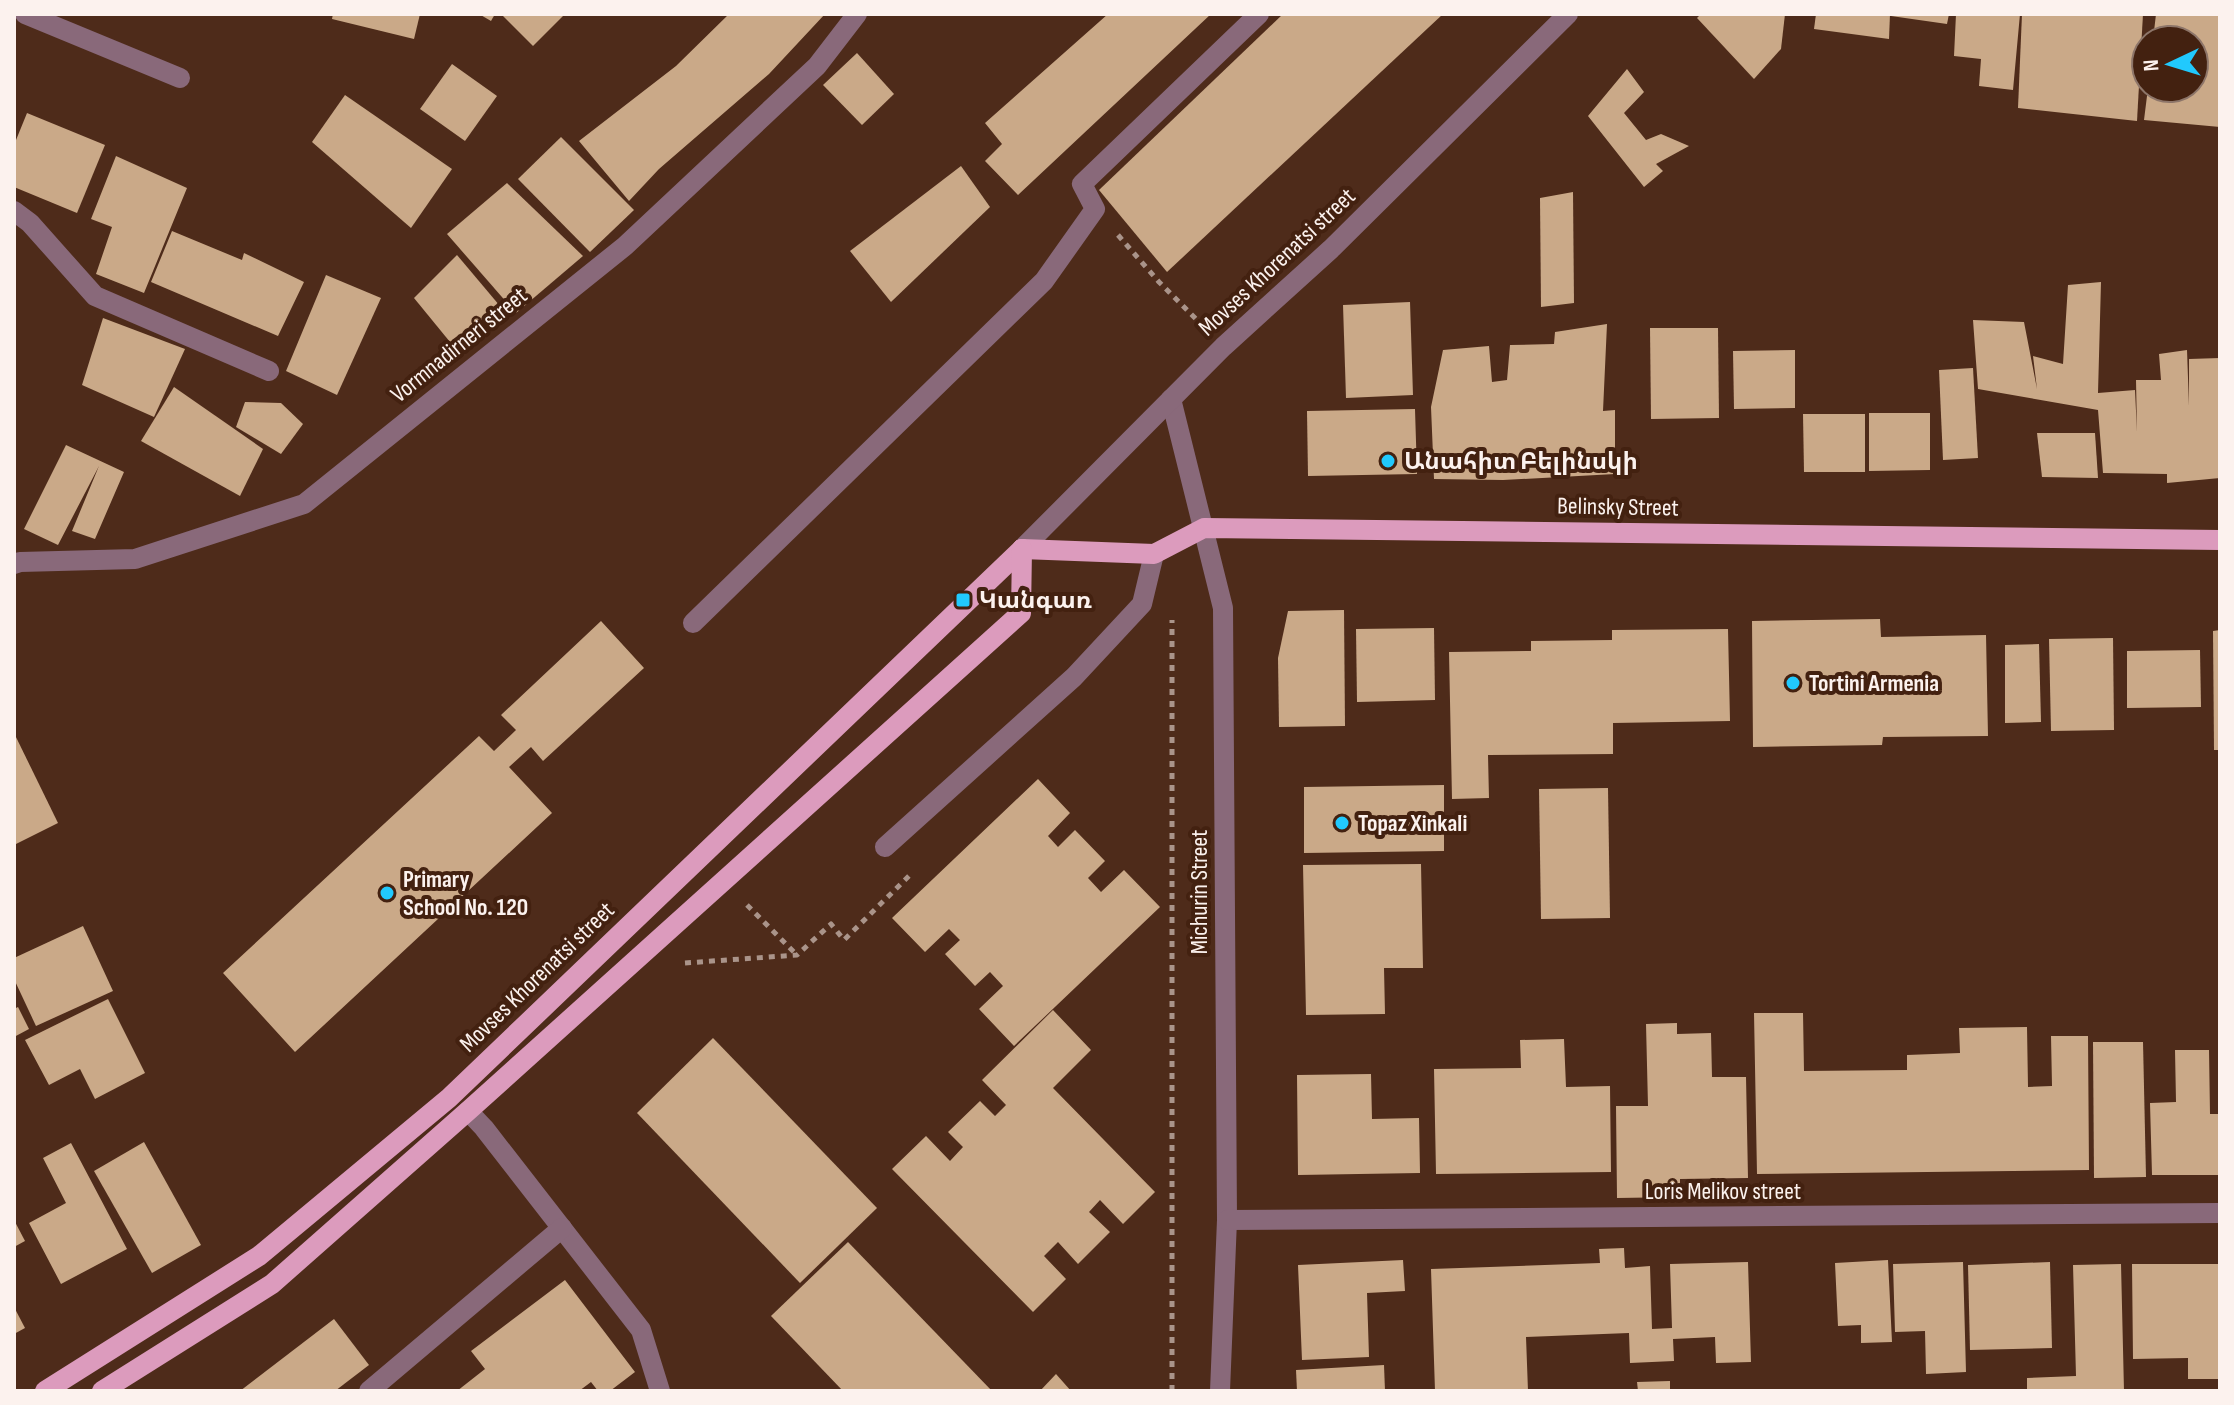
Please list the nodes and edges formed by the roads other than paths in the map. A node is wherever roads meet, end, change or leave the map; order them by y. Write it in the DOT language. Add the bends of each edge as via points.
graph roads {
  1 [pos="25,14"];
  2 [pos="857,14"];
  3 [pos="1259,14"];
  4 [pos="1568,14"];
  5 [pos="180,78"];
  6 [pos="14,211"];
  7 [pos="269,371"];
  8 [pos="1171,399"];
  9 [pos="1204,528"];
  10 [pos="2220,540"];
  11 [pos="1022,549"];
  12 [pos="1154,554"];
  13 [pos="14,564"];
  14 [pos="693,623"];
  15 [pos="885,847"];
  16 [pos="468,1111"];
  17 [pos="2220,1213"];
  18 [pos="1227,1220"];
  19 [pos="562,1228"];
  20 [pos="45,1391"];
  21 [pos="102,1391"];
  22 [pos="369,1391"];
  23 [pos="660,1391"];
  24 [pos="1220,1391"];
  1 -- 5 [label="street"];
  2 -- 13 [label="street, Vormnadirneri street" via="817,66 625,246 304,504 135,559"];
  3 -- 14 [label="street" via="1082,184 1095,209 1044,281"];
  4 -- 8 [label="street, Movses Khorenatsi street"];
  6 -- 7 [label="street" via="95,296"];
  8 -- 9 [label="street, Michurin Street"];
  8 -- 11 [label="street, Movses Khorenatsi street"];
  9 -- 10 [label="main road, Belinsky Street"];
  9 -- 12 [label="main road, Belinsky Street"];
  9 -- 18 [label="street, Michurin Street" via="1223,608"];
  11 -- 12 [label="main road, Belinsky Street"];
  11 -- 16 [label="main road" via="1021,613"];
  11 -- 20 [label="main road, Movses Khorenatsi street" via="449,1098 259,1256"];
  12 -- 15 [label="street" via="1142,604 1074,677"];
  16 -- 19 [label="street"];
  16 -- 21 [label="main road" via="272,1284"];
  17 -- 18 [label="street, Loris Melikov street"];
  18 -- 24 [label="street, Michurin Street"];
  19 -- 22 [label="street"];
  19 -- 23 [label="street" via="641,1330"];
}
